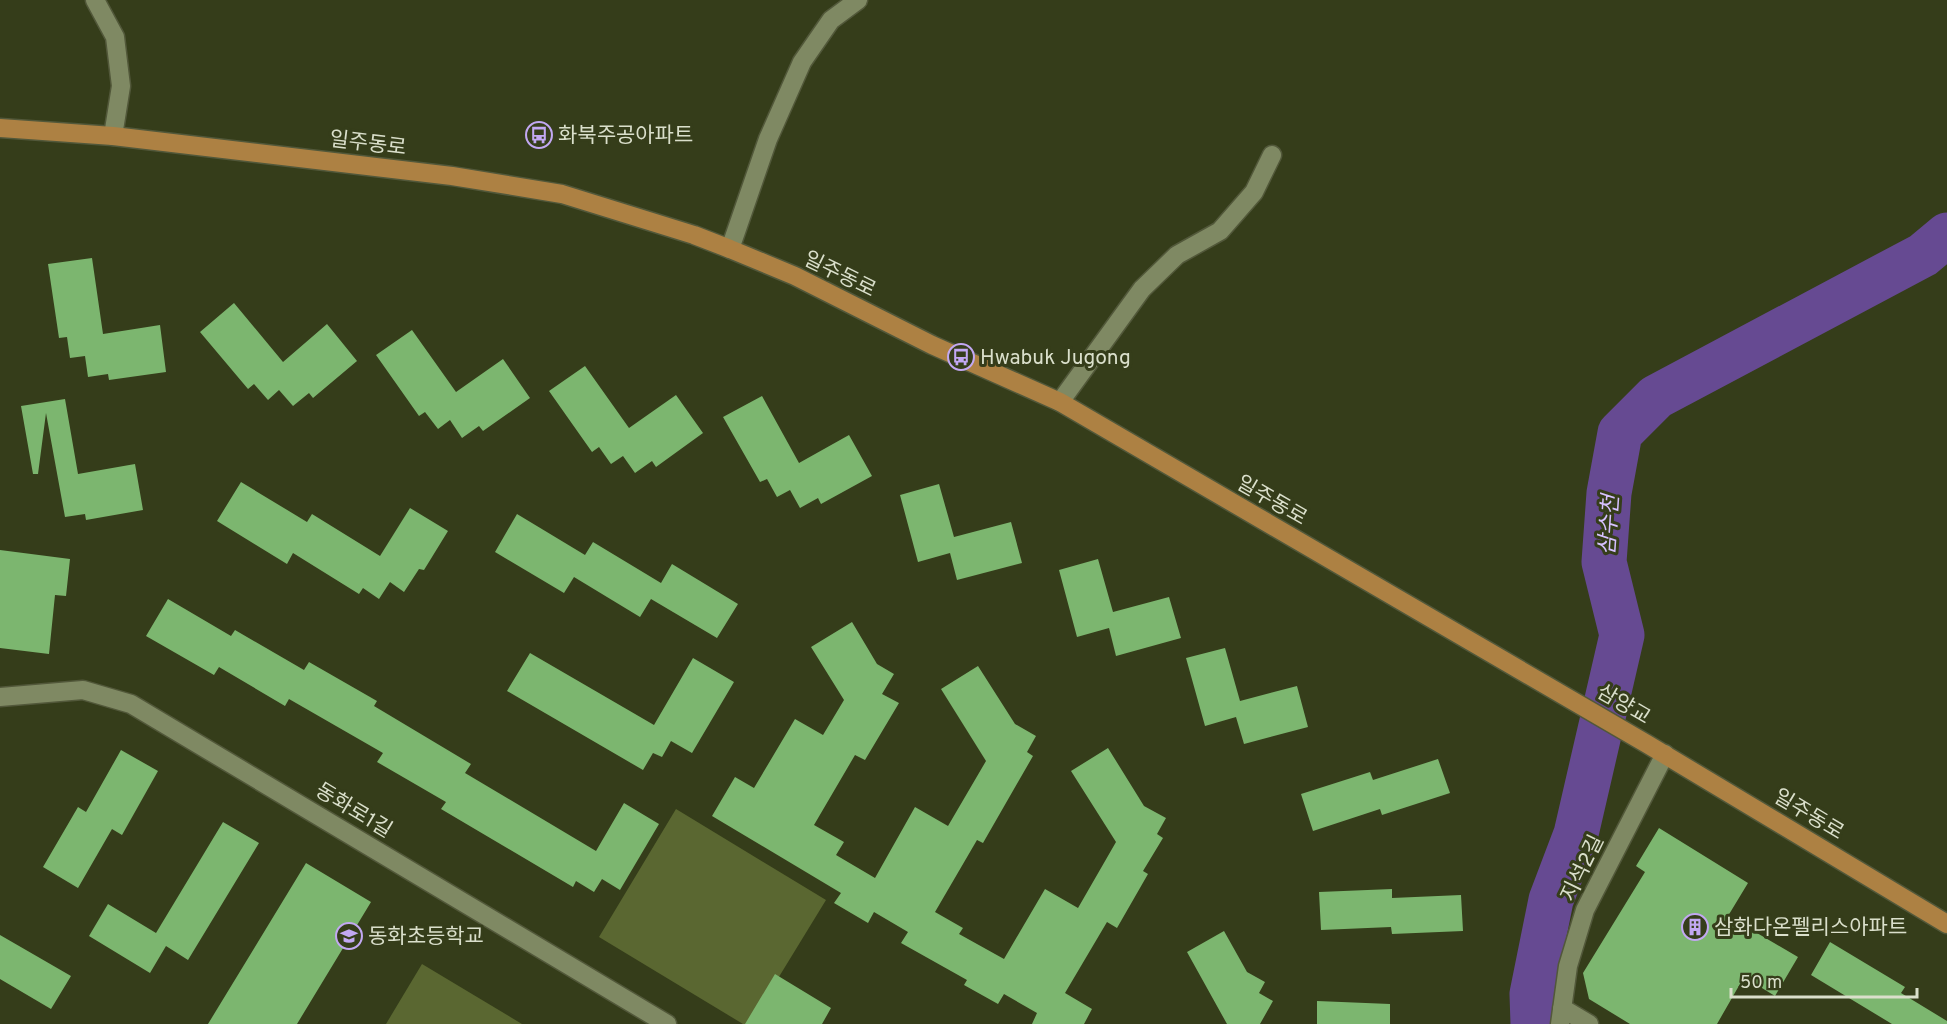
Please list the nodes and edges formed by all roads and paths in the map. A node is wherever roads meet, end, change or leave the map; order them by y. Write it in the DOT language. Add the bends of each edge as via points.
graph roads {
  1 [pos="95,0"];
  2 [pos="858,0"];
  3 [pos="0,128"];
  4 [pos="112,136"];
  5 [pos="1272,154"];
  6 [pos="730,249"];
  7 [pos="1060,402"];
  8 [pos="0,697"];
  9 [pos="1578,703"];
  10 [pos="1647,744"];
  11 [pos="1665,754"];
  12 [pos="1947,924"];
  13 [pos="1561,1016"];
  14 [pos="668,1024"];
  15 [pos="1589,1024"];
  1 -- 4 [label="street" via="115,37 119,66 121,86"];
  2 -- 6 [label="street" via="831,20 802,62 768,139"];
  3 -- 4 [label="main road, 일주동로"];
  4 -- 6 [label="main road, 일주동로" via="452,176 562,194"];
  5 -- 7 [label="street" via="1254,192 1220,231 1177,255 1142,289"];
  6 -- 7 [label="main road, 일주동로"];
  7 -- 9 [label="main road, 일주동로"];
  8 -- 14 [label="street, 동화로1길" via="83,690 131,704"];
  9 -- 10 [label="main road, 삼양교"];
  10 -- 11 [label="main road, 일주동로"];
  11 -- 12 [label="main road, 일주동로"];
  11 -- 13 [label="street, 지석2길" via="1585,910 1568,966"];
  13 -- 15 [label="street, 지석2길"];
}
